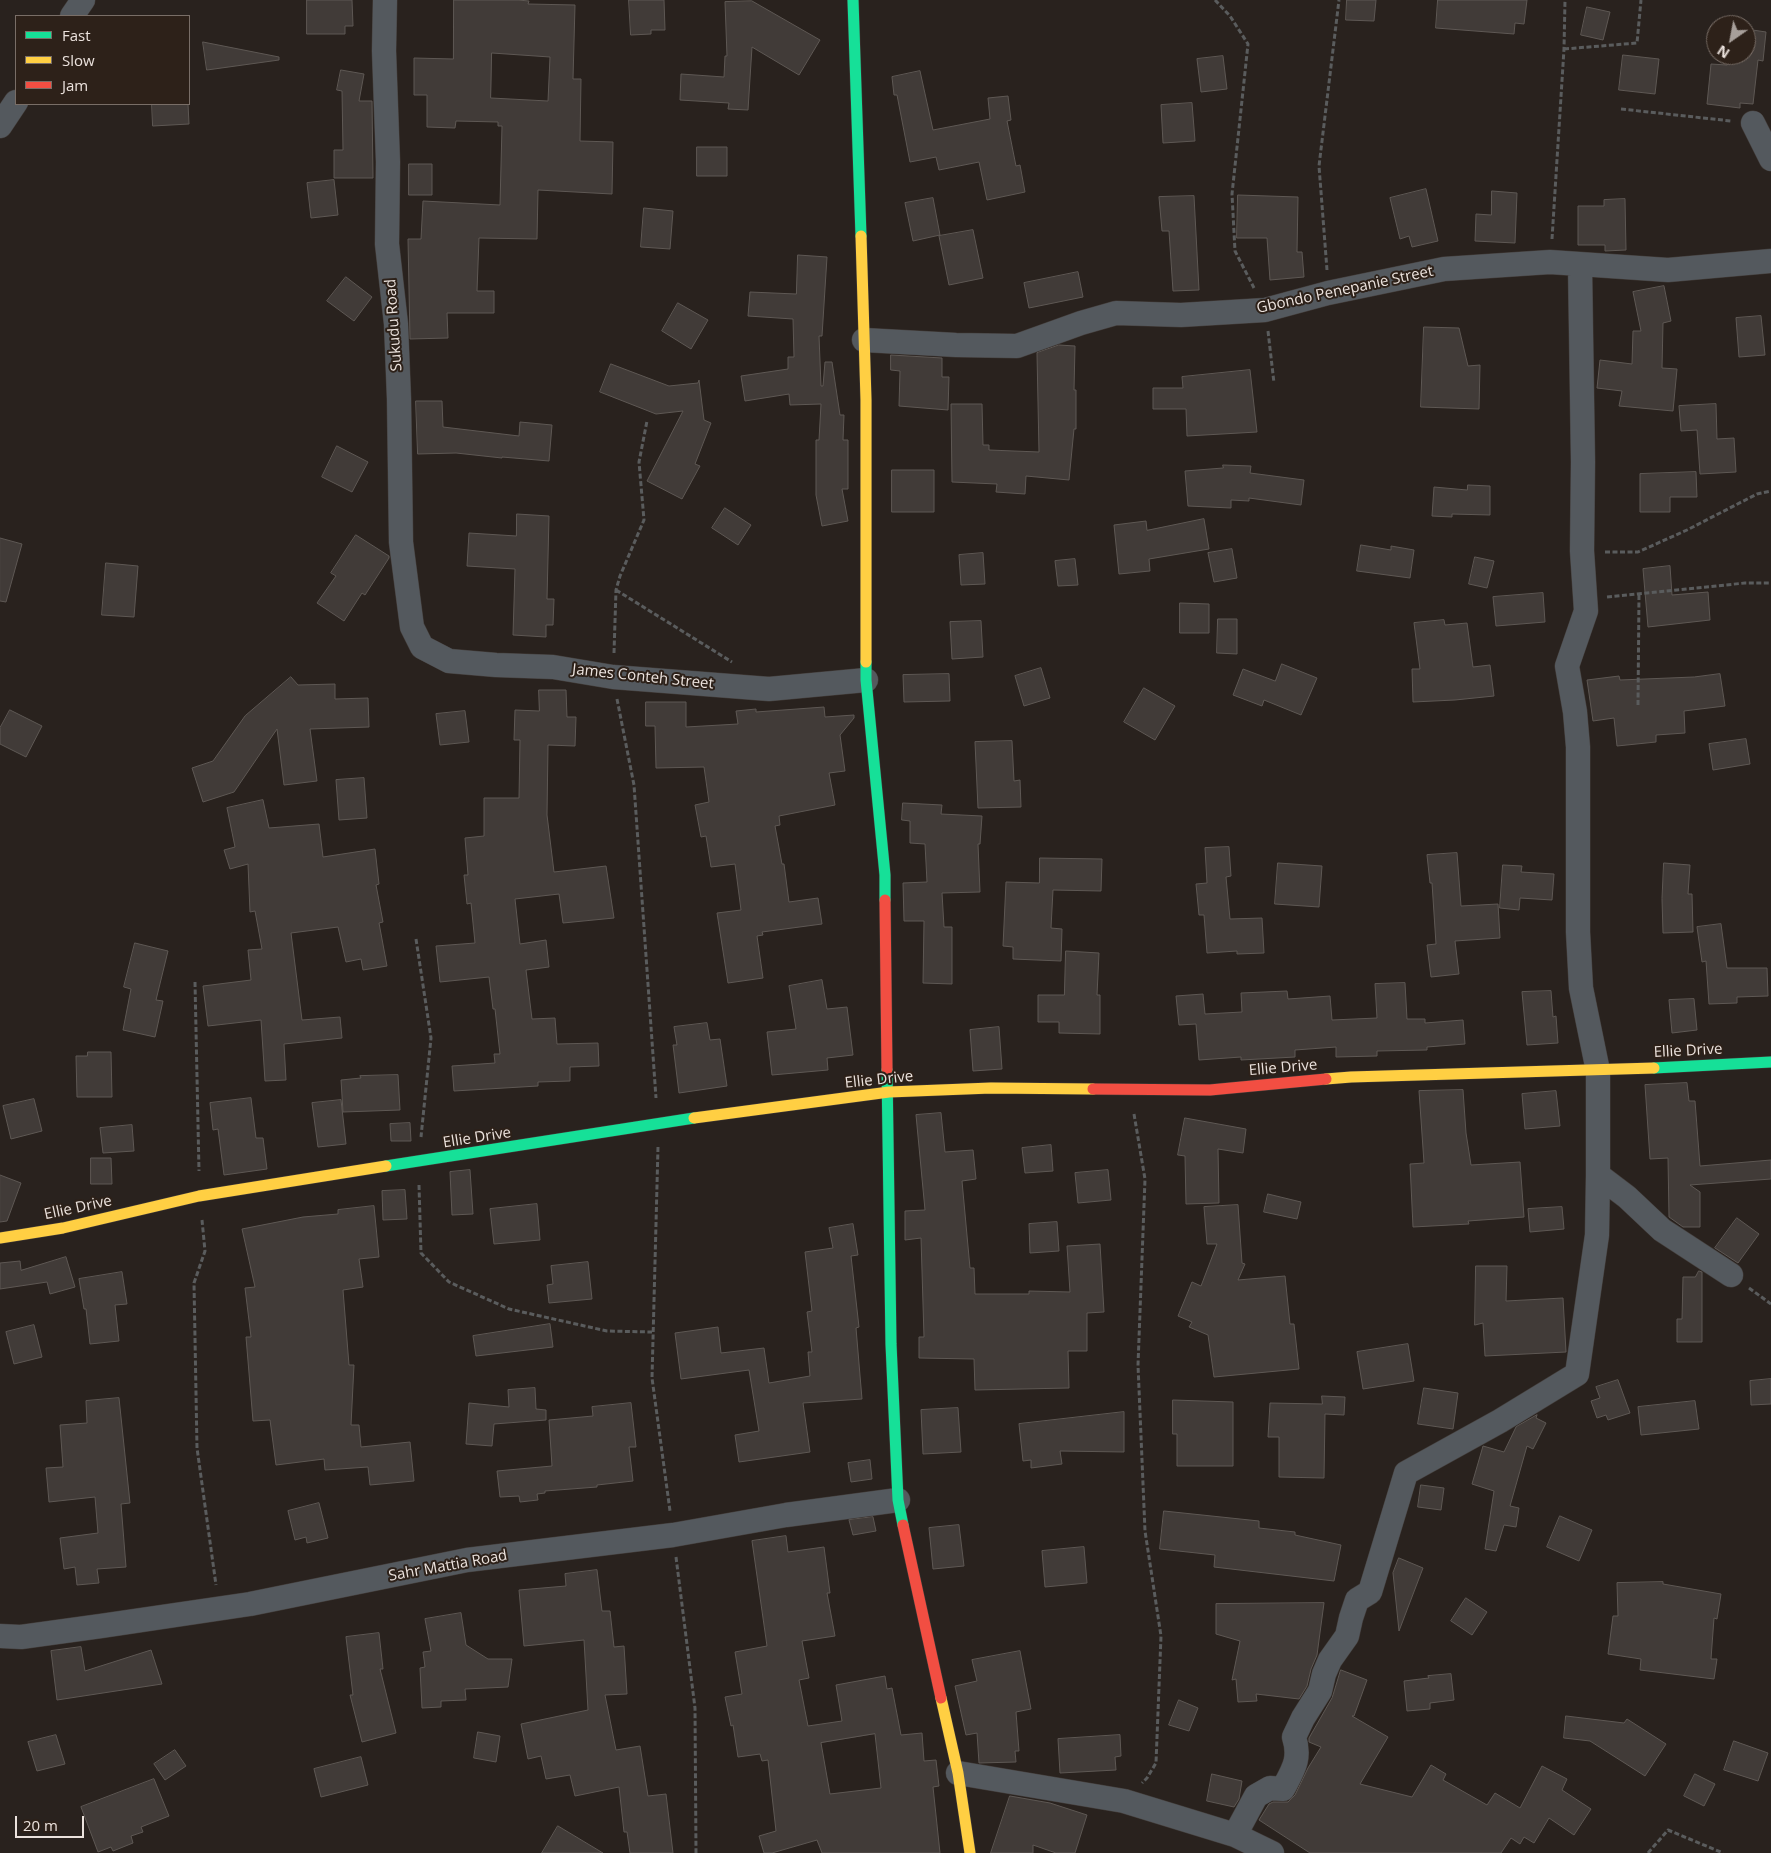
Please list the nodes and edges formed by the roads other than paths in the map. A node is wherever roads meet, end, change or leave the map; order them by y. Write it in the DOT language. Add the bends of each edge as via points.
graph roads {
  1 [pos="82,0"];
  2 [pos="385,0"];
  3 [pos="853,0"];
  4 [pos="73,15"];
  5 [pos="15,104"];
  6 [pos="1753,123"];
  7 [pos="0,126"];
  8 [pos="1771,158"];
  9 [pos="1771,260"];
  10 [pos="1580,265"];
  11 [pos="864,340"];
  12 [pos="422,648"];
  13 [pos="866,680"];
  14 [pos="1771,1062"];
  15 [pos="1598,1071"];
  16 [pos="889,1092"];
  17 [pos="1598,1175"];
  18 [pos="0,1238"];
  19 [pos="1731,1276"];
  20 [pos="898,1500"];
  21 [pos="0,1636"];
  22 [pos="958,1772"];
  23 [pos="1235,1835"];
  24 [pos="970,1853"];
  25 [pos="1272,1853"];
  1 -- 4 [label="street"];
  2 -- 12 [label="street, Sukudu Road" via="387,244 396,333 401,542 412,627"];
  3 -- 11 [label="main road"];
  5 -- 7 [label="street"];
  6 -- 8 [label="street"];
  9 -- 10 [label="street, Gbondo Penepanie Street" via="1668,270"];
  10 -- 11 [label="street, Gbondo Penepanie Street" via="1550,262 1444,268 1265,310 1116,313 1017,346"];
  10 -- 15 [label="street" via="1582,551 1586,611 1567,666 1578,747 1581,988"];
  11 -- 13 [label="main road"];
  12 -- 13 [label="street, James Conteh Street" via="449,661 553,667 613,677 769,689"];
  13 -- 16 [label="main road" via="885,875"];
  14 -- 15 [label="main road, Ellie Drive"];
  15 -- 16 [label="main road, Ellie Drive" via="1351,1077 1210,1090 991,1088"];
  15 -- 17 [label="street"];
  16 -- 18 [label="main road, Ellie Drive" via="658,1123 199,1196 63,1228"];
  16 -- 20 [label="main road" via="891,1344"];
  17 -- 19 [label="street" via="1662,1230"];
  17 -- 23 [label="street" via="1597,1236 1577,1374 1406,1473 1370,1592 1357,1600 1347,1636 1330,1660 1320,1691 1294,1737 1297,1760 1284,1789 1270,1788 1256,1796"];
  20 -- 21 [label="street, Sahr Mattia Road" via="673,1535 467,1560 220,1609 84,1629"];
  20 -- 22 [label="main road"];
  22 -- 23 [label="street" via="1124,1801"];
  22 -- 24 [label="main road"];
  23 -- 25 [label="street"];
}
